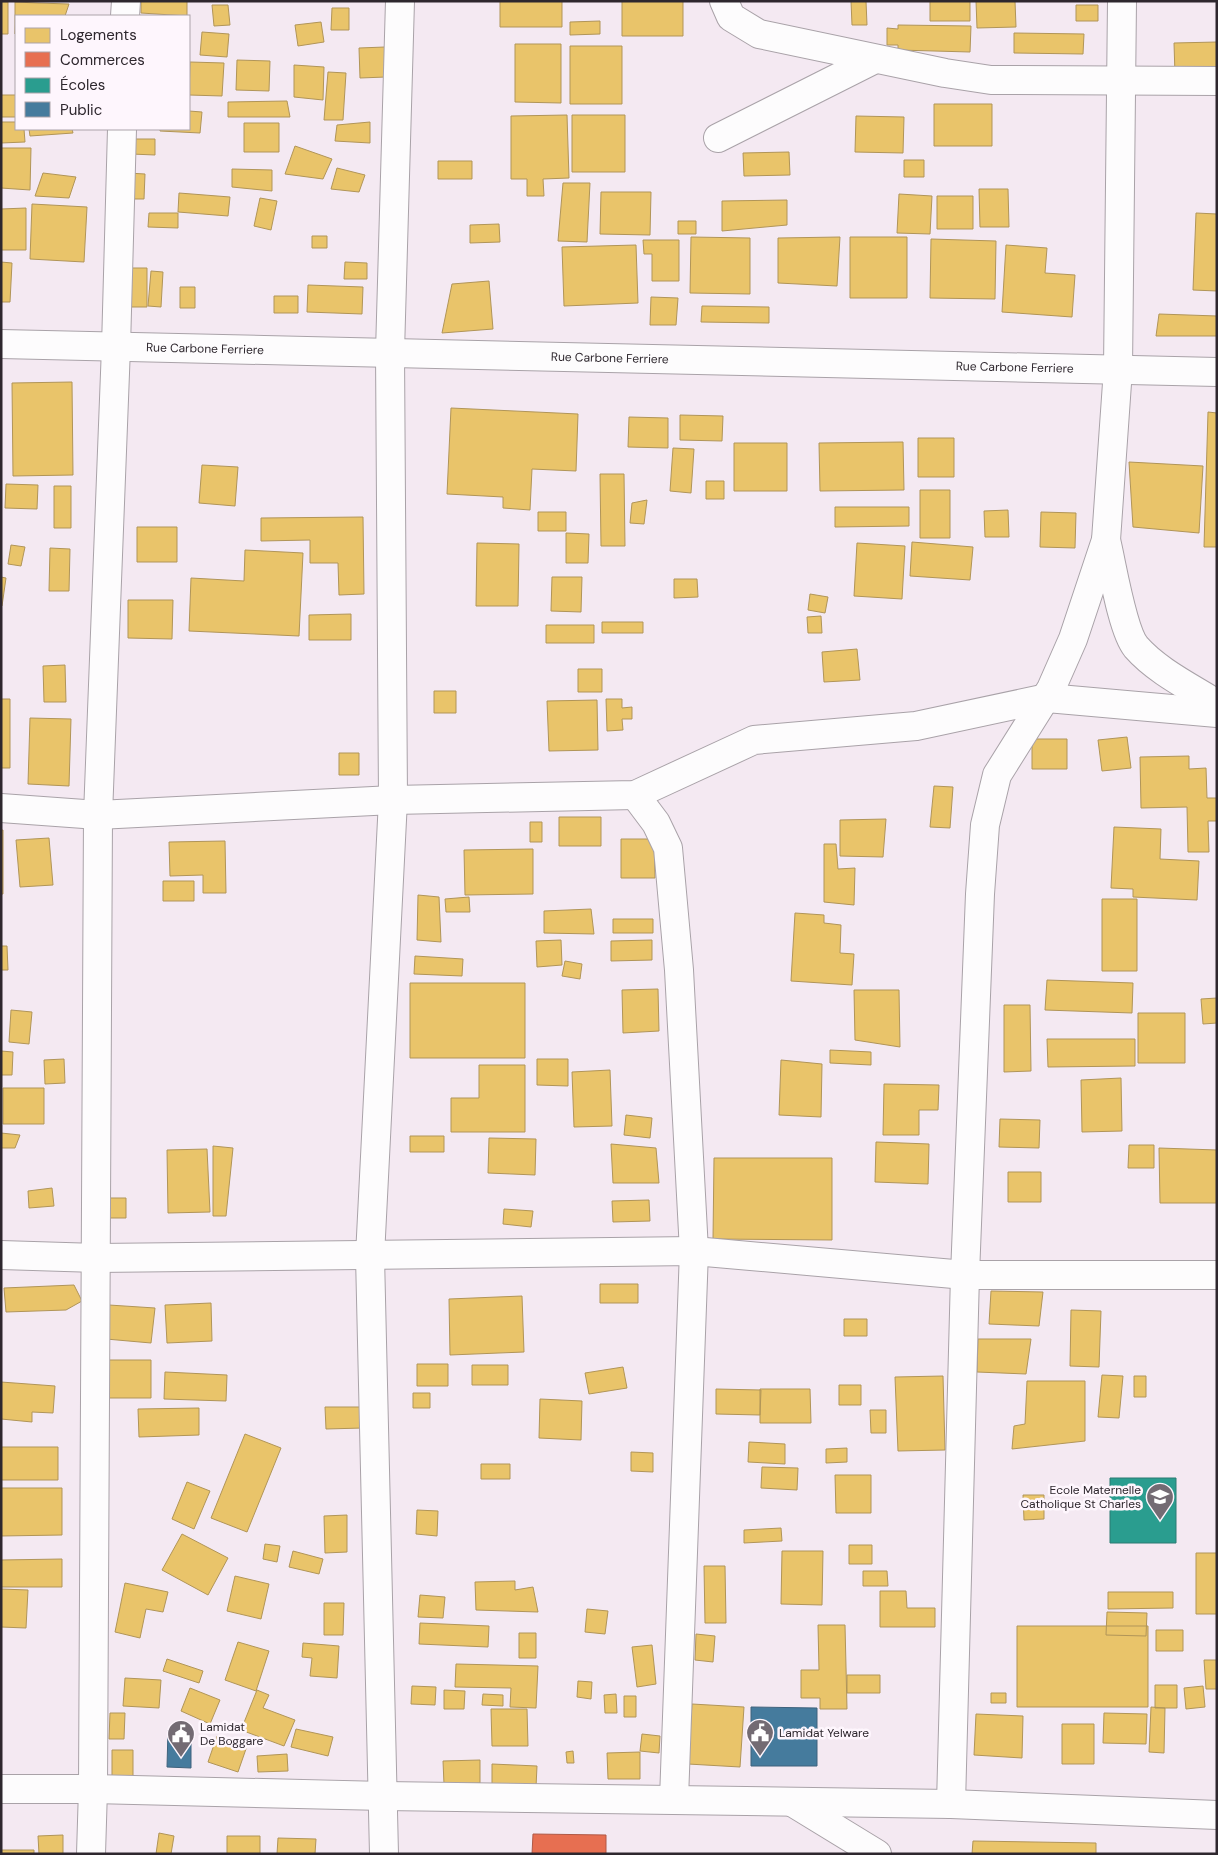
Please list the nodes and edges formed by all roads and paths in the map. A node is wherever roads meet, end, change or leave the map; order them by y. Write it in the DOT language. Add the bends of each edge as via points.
graph roads {
  1 [pos="126,1"];
  2 [pos="400,1"];
  3 [pos="724,1"];
  4 [pos="1122,1"];
  5 [pos="125,15"];
  6 [pos="874,58"];
  7 [pos="1121,80"];
  8 [pos="1217,81"];
  9 [pos="122,130"];
  10 [pos="718,138"];
  11 [pos="1,344"];
  12 [pos="116,347"];
  13 [pos="390,352"];
  14 [pos="1118,369"];
  15 [pos="1217,372"];
  16 [pos="1106,540"];
  17 [pos="1046,698"];
  18 [pos="1217,704"];
  19 [pos="1217,713"];
  20 [pos="635,795"];
  21 [pos="393,800"];
  22 [pos="1,808"];
  23 [pos="98,815"];
  24 [pos="694,1251"];
  25 [pos="1,1255"];
  26 [pos="370,1256"];
  27 [pos="96,1258"];
  28 [pos="965,1275"];
  29 [pos="1217,1275"];
  30 [pos="1,1789"];
  31 [pos="93,1789"];
  32 [pos="384,1796"];
  33 [pos="674,1799"];
  34 [pos="790,1801"];
  35 [pos="951,1804"];
  36 [pos="1217,1815"];
  37 [pos="91,1854"];
  38 [pos="384,1854"];
  39 [pos="877,1854"];
  1 -- 5 [label="street"];
  2 -- 13 [label="street"];
  3 -- 6 [label="street" via="731,16 759,34"];
  4 -- 7 [label="street"];
  6 -- 7 [label="street" via="991,80"];
  6 -- 10 [label="street"];
  7 -- 8 [label="street"];
  7 -- 14 [label="street"];
  9 -- 12 [label="street"];
  11 -- 12 [label="street, Rue Carbone Ferriere"];
  12 -- 13 [label="street, Rue Carbone Ferriere"];
  12 -- 23 [label="street"];
  13 -- 14 [label="street, Rue Carbone Ferriere"];
  13 -- 21 [label="street"];
  14 -- 15 [label="street, Rue Carbone Ferriere"];
  14 -- 16 [label="street"];
  16 -- 17 [label="street" via="1073,639"];
  16 -- 18 [label="street" via="1126,625 1135,645 1154,664"];
  17 -- 19 [label="street"];
  17 -- 20 [label="street" via="916,726 754,740"];
  17 -- 28 [label="street" via="997,775 985,825"];
  20 -- 21 [label="street"];
  20 -- 24 [label="street" via="668,848 680,970"];
  21 -- 23 [label="street"];
  21 -- 26 [label="street"];
  22 -- 23 [label="street"];
  23 -- 27 [label="street"];
  24 -- 26 [label="street"];
  24 -- 28 [label="street"];
  24 -- 33 [label="street"];
  25 -- 27 [label="street"];
  26 -- 27 [label="street"];
  26 -- 32 [label="street"];
  27 -- 31 [label="street"];
  28 -- 29 [label="street"];
  28 -- 35 [label="street"];
  30 -- 31 [label="street"];
  31 -- 32 [label="street"];
  31 -- 37 [label="street"];
  32 -- 33 [label="street"];
  32 -- 38 [label="street"];
  33 -- 34 [label="street"];
  34 -- 35 [label="street"];
  34 -- 39 [label="street"];
  35 -- 36 [label="street"];
}
